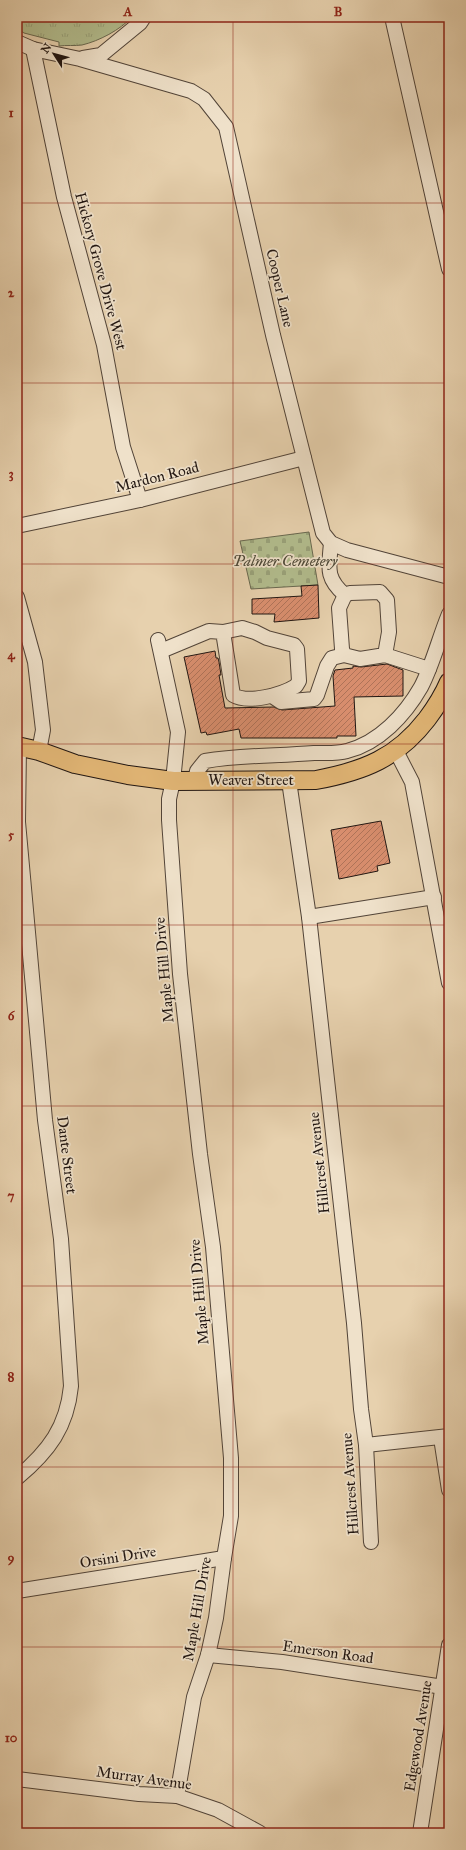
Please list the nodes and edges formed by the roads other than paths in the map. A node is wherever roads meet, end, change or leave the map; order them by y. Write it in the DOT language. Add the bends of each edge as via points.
graph roads {
  1 [pos="144,17"];
  2 [pos="392,17"];
  3 [pos="17,42"];
  4 [pos="33,50"];
  5 [pos="80,59"];
  6 [pos="444,226"];
  7 [pos="449,269"];
  8 [pos="304,458"];
  9 [pos="140,500"];
  10 [pos="17,526"];
  11 [pos="331,543"];
  12 [pos="449,577"];
  13 [pos="345,596"];
  14 [pos="17,597"];
  15 [pos="449,614"];
  16 [pos="223,632"];
  17 [pos="344,654"];
  18 [pos="386,655"];
  19 [pos="429,669"];
  20 [pos="449,682"];
  21 [pos="272,696"];
  22 [pos="18,746"];
  23 [pos="39,751"];
  24 [pos="396,751"];
  25 [pos="196,780"];
  26 [pos="173,781"];
  27 [pos="289,781"];
  28 [pos="434,897"];
  29 [pos="309,917"];
  30 [pos="449,983"];
  31 [pos="445,1437"];
  32 [pos="366,1446"];
  33 [pos="17,1478"];
  34 [pos="449,1490"];
  35 [pos="371,1542"];
  36 [pos="224,1558"];
  37 [pos="17,1589"];
  38 [pos="449,1645"];
  39 [pos="208,1655"];
  40 [pos="443,1686"];
  41 [pos="17,1779"];
  42 [pos="177,1796"];
  43 [pos="260,1833"];
  44 [pos="420,1833"];
  1 -- 5 [label="street" via="101,55"];
  2 -- 6 [label="street"];
  3 -- 4 [label="street, Cooper Lane"];
  4 -- 5 [label="street, Cooper Lane"];
  4 -- 9 [label="street, Hickory Grove Drive West" via="64,197 104,345 123,446"];
  5 -- 8 [label="street, Cooper Lane" via="191,91 204,99 226,127"];
  6 -- 7 [label="street"];
  8 -- 9 [label="street, Mardon Road"];
  8 -- 11 [label="street, Cooper Lane" via="323,533"];
  9 -- 10 [label="street, Mardon Road"];
  11 -- 12 [label="street" via="347,550"];
  11 -- 13 [label="street" via="329,571 334,586"];
  13 -- 17 [label="street" via="339,608"];
  13 -- 18 [label="street" via="350,593 380,592 387,600 389,632"];
  14 -- 23 [label="street" via="35,662 43,730"];
  15 -- 19 [label="street"];
  16 -- 21 [label="street" via="233,695 239,698"];
  16 -- 21 [label="street" via="242,628 294,645 297,649 299,681 296,686"];
  16 -- 26 [label="street, Maple Hill Drive" via="210,631 159,645 178,732"];
  17 -- 18 [label="street" via="360,660"];
  17 -- 21 [label="street" via="332,658 314,699 281,702"];
  18 -- 19 [label="street"];
  19 -- 25 [label="street" via="411,704 376,738 363,745 346,752 229,757 205,761 197,772"];
  20 -- 24 [label="main road, Weaver Street" via="443,697 415,733"];
  22 -- 23 [label="main road, Weaver Street"];
  22 -- 33 [label="street, Dante Street" via="18,822 45,1120 61,1239 71,1386 64,1421 51,1443"];
  23 -- 26 [label="main road, Weaver Street" via="75,764"];
  24 -- 27 [label="main road, Weaver Street" via="339,776"];
  24 -- 28 [label="street" via="412,782"];
  25 -- 26 [label="main road, Weaver Street"];
  25 -- 27 [label="main road, Weaver Street"];
  26 -- 36 [label="street, Maple Hill Drive" via="168,820 180,974 212,1247 231,1458 231,1516"];
  27 -- 29 [label="street, Hillcrest Avenue"];
  28 -- 29 [label="street"];
  28 -- 30 [label="street"];
  29 -- 32 [label="street, Hillcrest Avenue"];
  31 -- 32 [label="street"];
  31 -- 34 [label="street"];
  32 -- 35 [label="street, Hillcrest Avenue"];
  36 -- 37 [label="street, Orsini Drive"];
  36 -- 39 [label="street, Maple Hill Drive"];
  38 -- 40 [label="street, Edgewood Avenue"];
  39 -- 40 [label="street, Emerson Road" via="282,1662"];
  39 -- 42 [label="street, Maple Hill Drive" via="194,1697"];
  40 -- 44 [label="street, Edgewood Avenue"];
  41 -- 42 [label="street, Murray Avenue" via="139,1794"];
  42 -- 43 [label="street, Murray Avenue" via="218,1810"];
}
